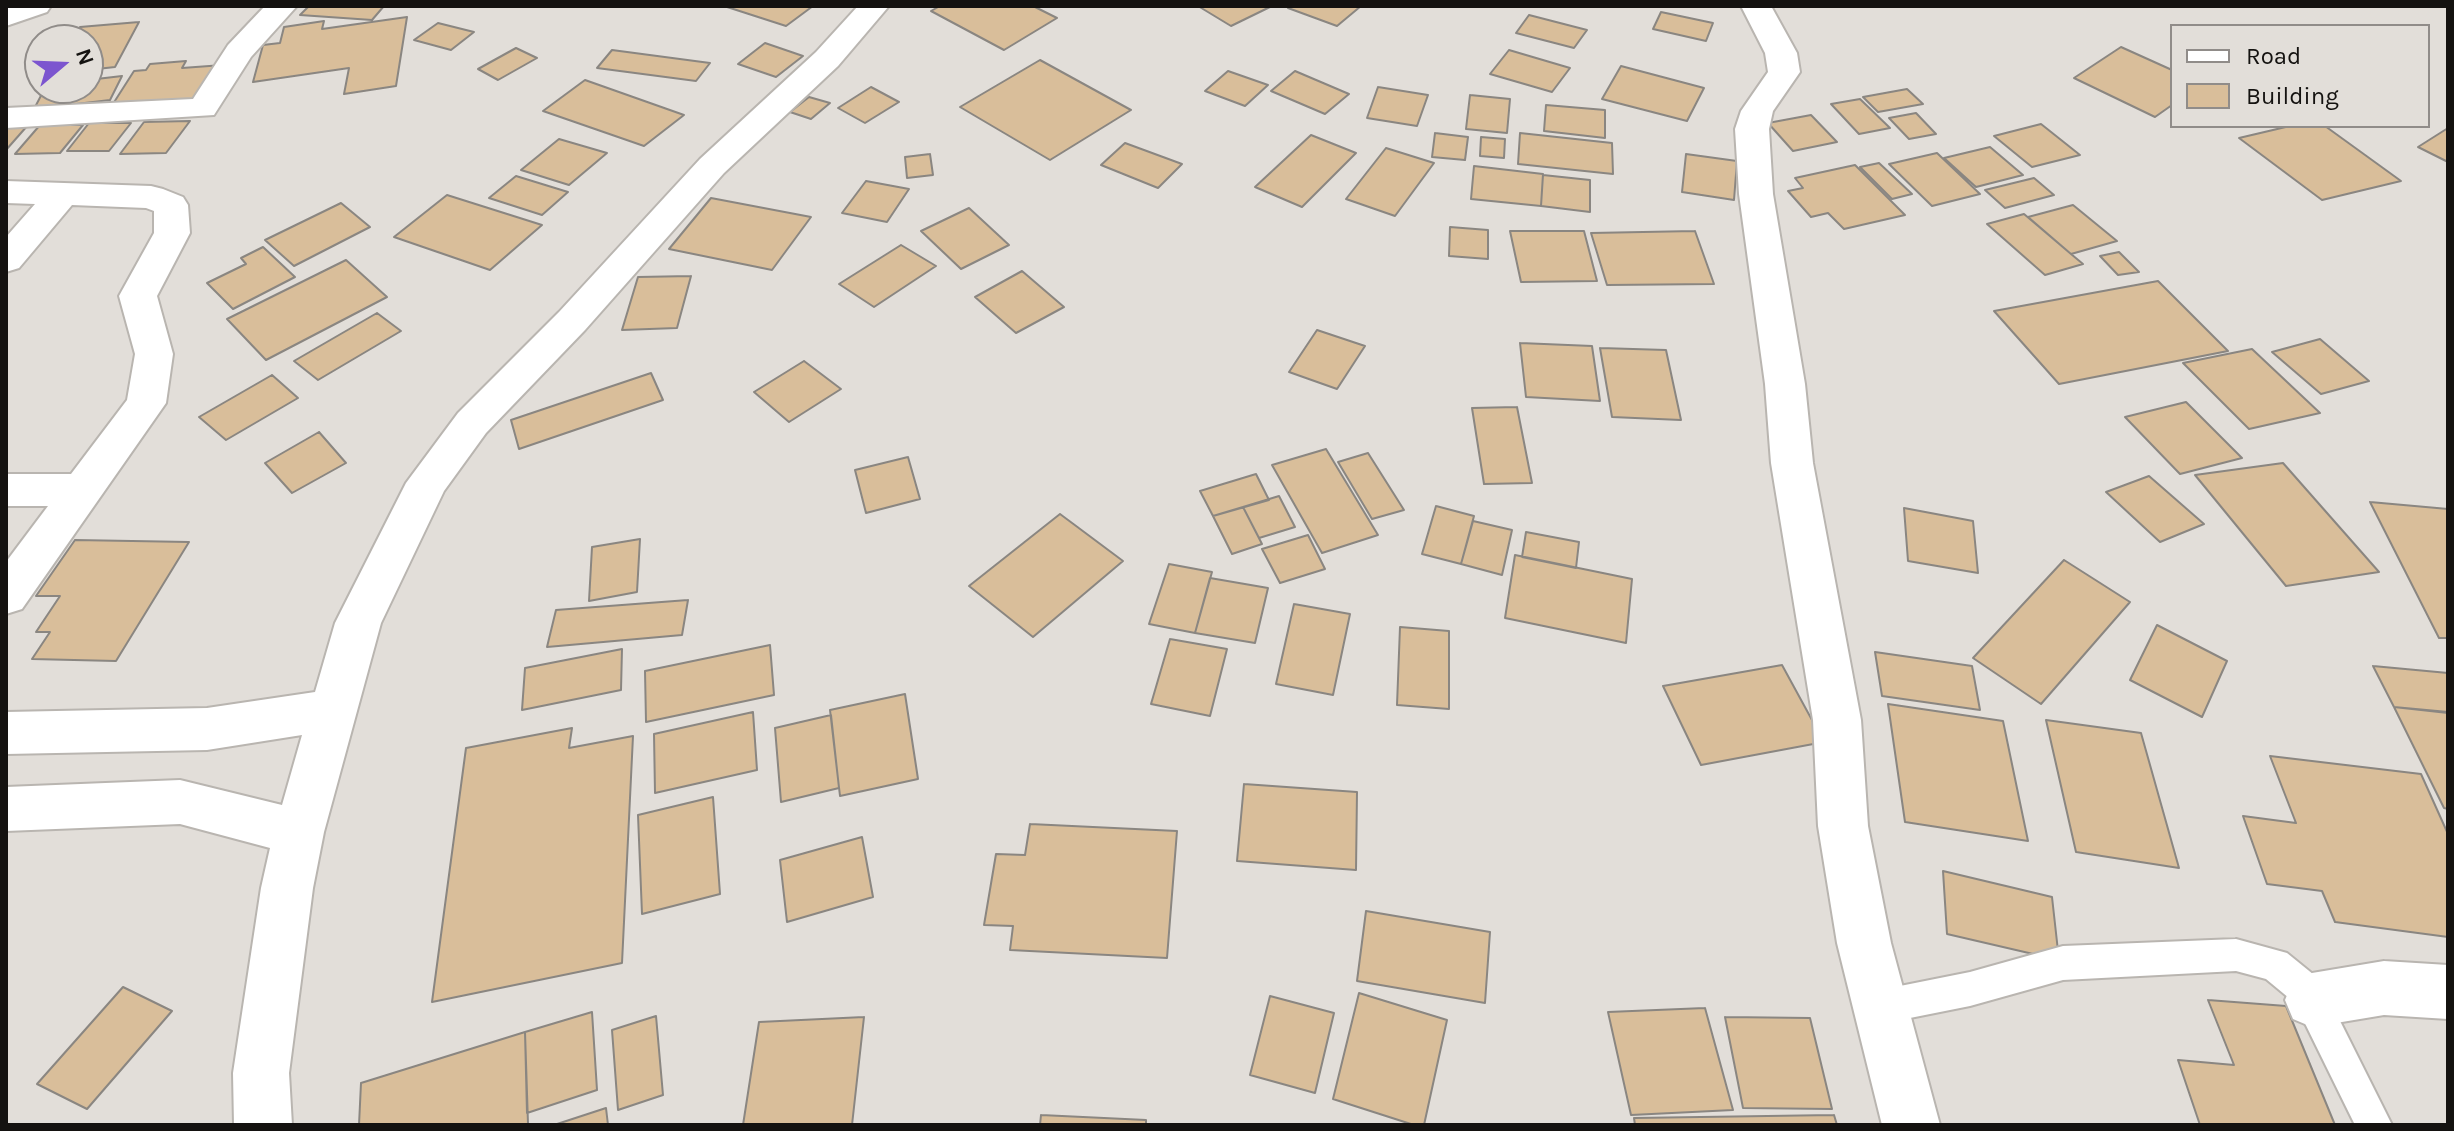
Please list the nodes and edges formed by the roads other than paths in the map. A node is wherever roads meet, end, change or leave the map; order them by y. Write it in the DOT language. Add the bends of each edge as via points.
graph roads {
  1 [pos="36,6"];
  2 [pos="282,6"];
  3 [pos="874,6"];
  4 [pos="1756,6"];
  5 [pos="6,17"];
  6 [pos="6,118"];
  7 [pos="6,192"];
  8 [pos="63,194"];
  9 [pos="6,260"];
  10 [pos="6,490"];
  11 [pos="80,490"];
  12 [pos="6,596"];
  13 [pos="336,709"];
  14 [pos="6,733"];
  15 [pos="6,809"];
  16 [pos="299,832"];
  17 [pos="2448,992"];
  18 [pos="2312,1000"];
  19 [pos="1880,1007"];
  20 [pos="263,1125"];
  21 [pos="1911,1125"];
  22 [pos="2374,1125"];
  1 -- 5 [label="street"];
  2 -- 6 [label="street" via="239,52 203,108"];
  3 -- 13 [label="street" via="827,59 712,166 472,423 427,483 358,623"];
  4 -- 19 [label="street" via="1781,53 1784,72 1757,111 1752,129 1756,194 1792,463 1837,720 1843,826"];
  7 -- 8 [label="street"];
  8 -- 9 [label="street"];
  8 -- 11 [label="street" via="151,197 171,205 172,233 138,296 154,354 146,403"];
  10 -- 11 [label="street"];
  11 -- 12 [label="street"];
  13 -- 14 [label="street" via="207,729"];
  13 -- 16 [label="street"];
  15 -- 16 [label="street" via="180,802"];
  16 -- 20 [label="street" via="261,1073"];
  17 -- 18 [label="street" via="2384,988"];
  18 -- 19 [label="lane" via="2275,965 2236,955 2063,963"];
  18 -- 22 [label="lane"];
  19 -- 21 [label="street"];
}
